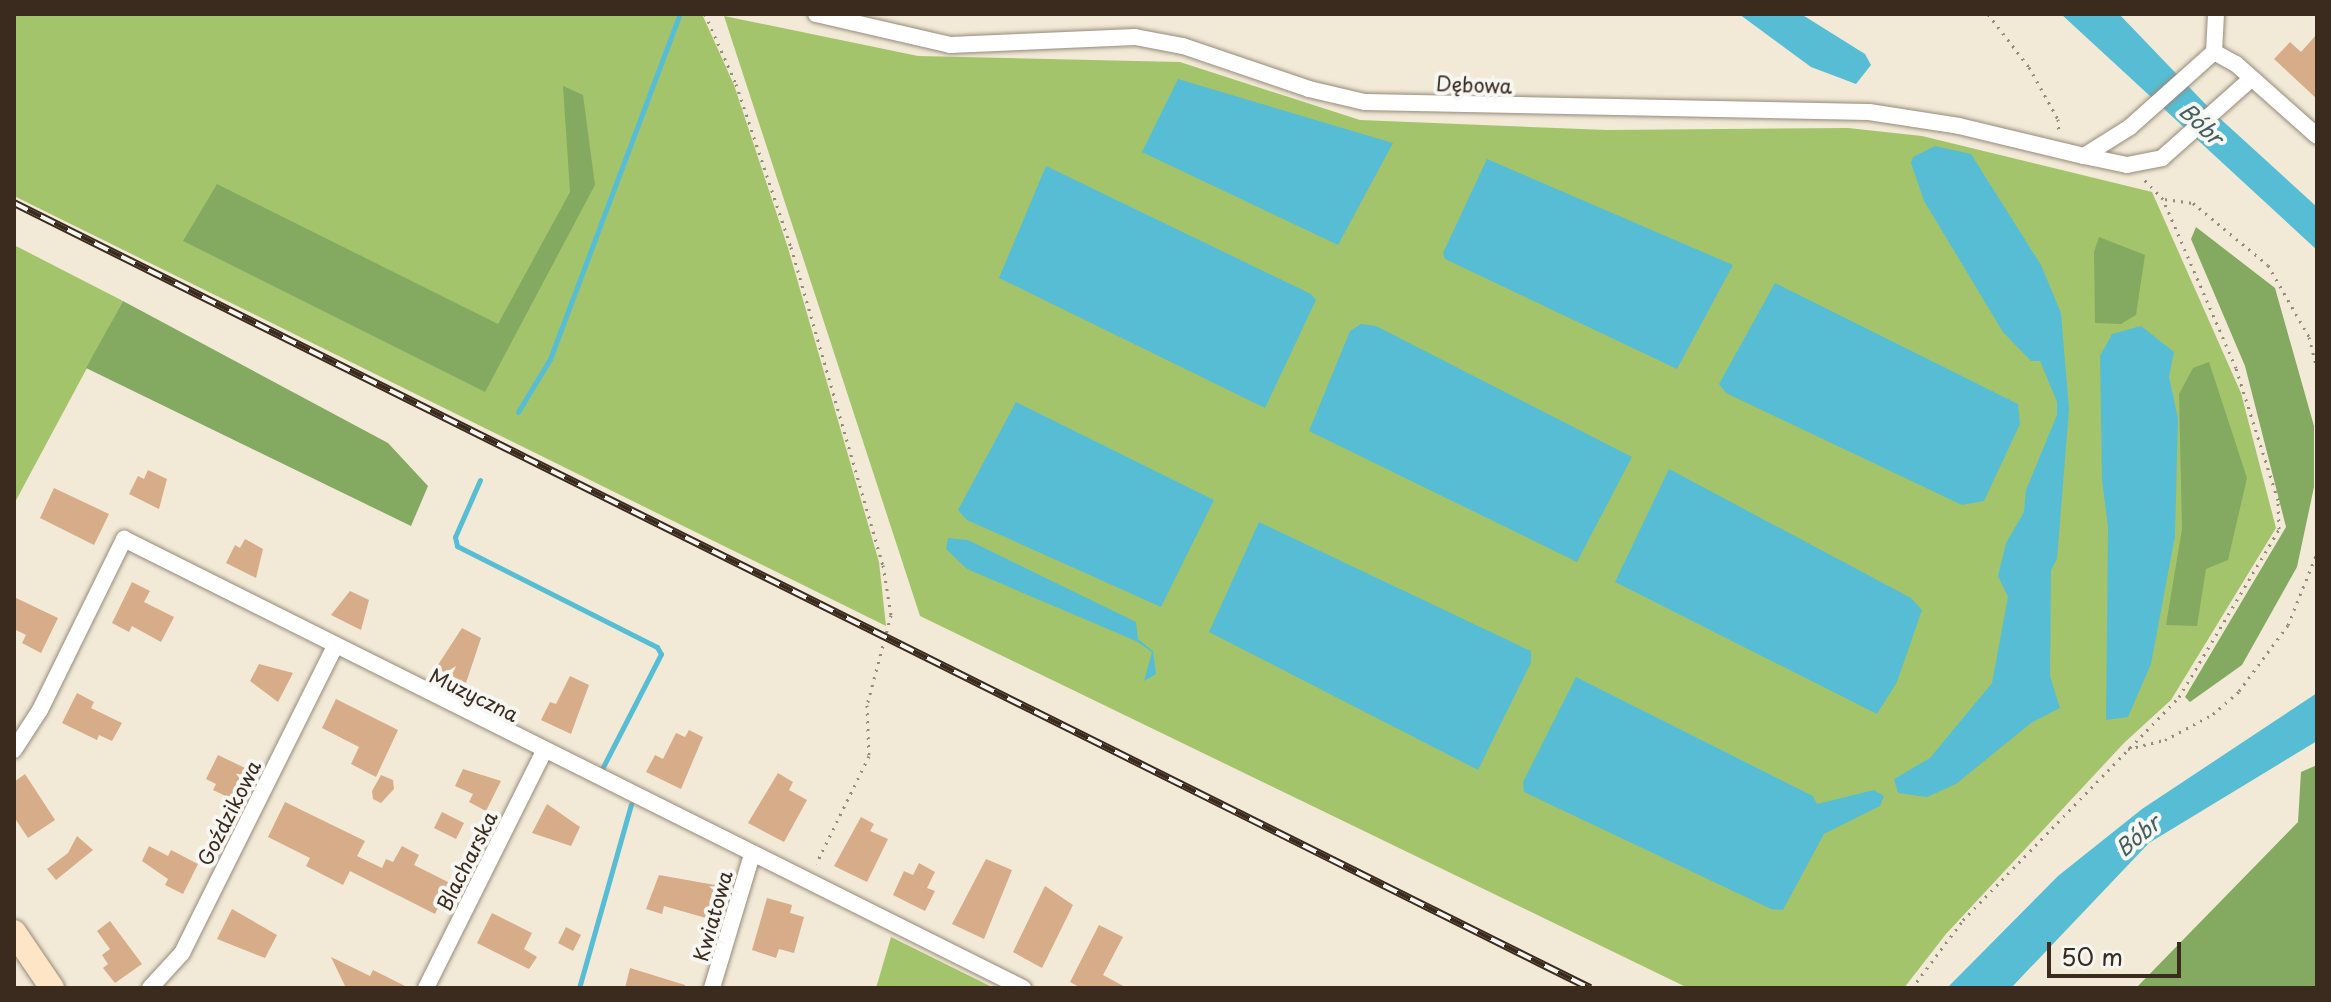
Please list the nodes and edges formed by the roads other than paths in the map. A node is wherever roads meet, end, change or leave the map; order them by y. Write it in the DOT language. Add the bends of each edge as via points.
graph roads {
  1 [pos="816,14"];
  2 [pos="2216,14"];
  3 [pos="2214,52"];
  4 [pos="2252,78"];
  5 [pos="2317,136"];
  6 [pos="2084,156"];
  7 [pos="334,648"];
  8 [pos="14,750"];
  9 [pos="544,751"];
  10 [pos="752,855"];
  11 [pos="14,932"];
  12 [pos="52,988"];
  13 [pos="150,988"];
  14 [pos="426,988"];
  15 [pos="712,988"];
  16 [pos="1023,988"];
  1 -- 6 [label="street, Dębowa" via="950,45 1135,37 1183,46 1309,89 1365,102 1869,112 2061,147"];
  2 -- 3 [label="street"];
  3 -- 4 [label="street"];
  3 -- 6 [label="street" via="2130,127"];
  4 -- 5 [label="street"];
  4 -- 6 [label="street, Dębowa" via="2162,158 2127,165"];
  7 -- 8 [label="street, Muzyczna" via="124,539 40,710"];
  7 -- 9 [label="street, Muzyczna"];
  7 -- 13 [label="street, Goździkowa" via="182,953"];
  9 -- 10 [label="street, Muzyczna"];
  9 -- 14 [label="street, Blacharska"];
  10 -- 15 [label="street, Kwiatowa"];
  10 -- 16 [label="street, Muzyczna"];
  11 -- 12 [label="street"];
}
